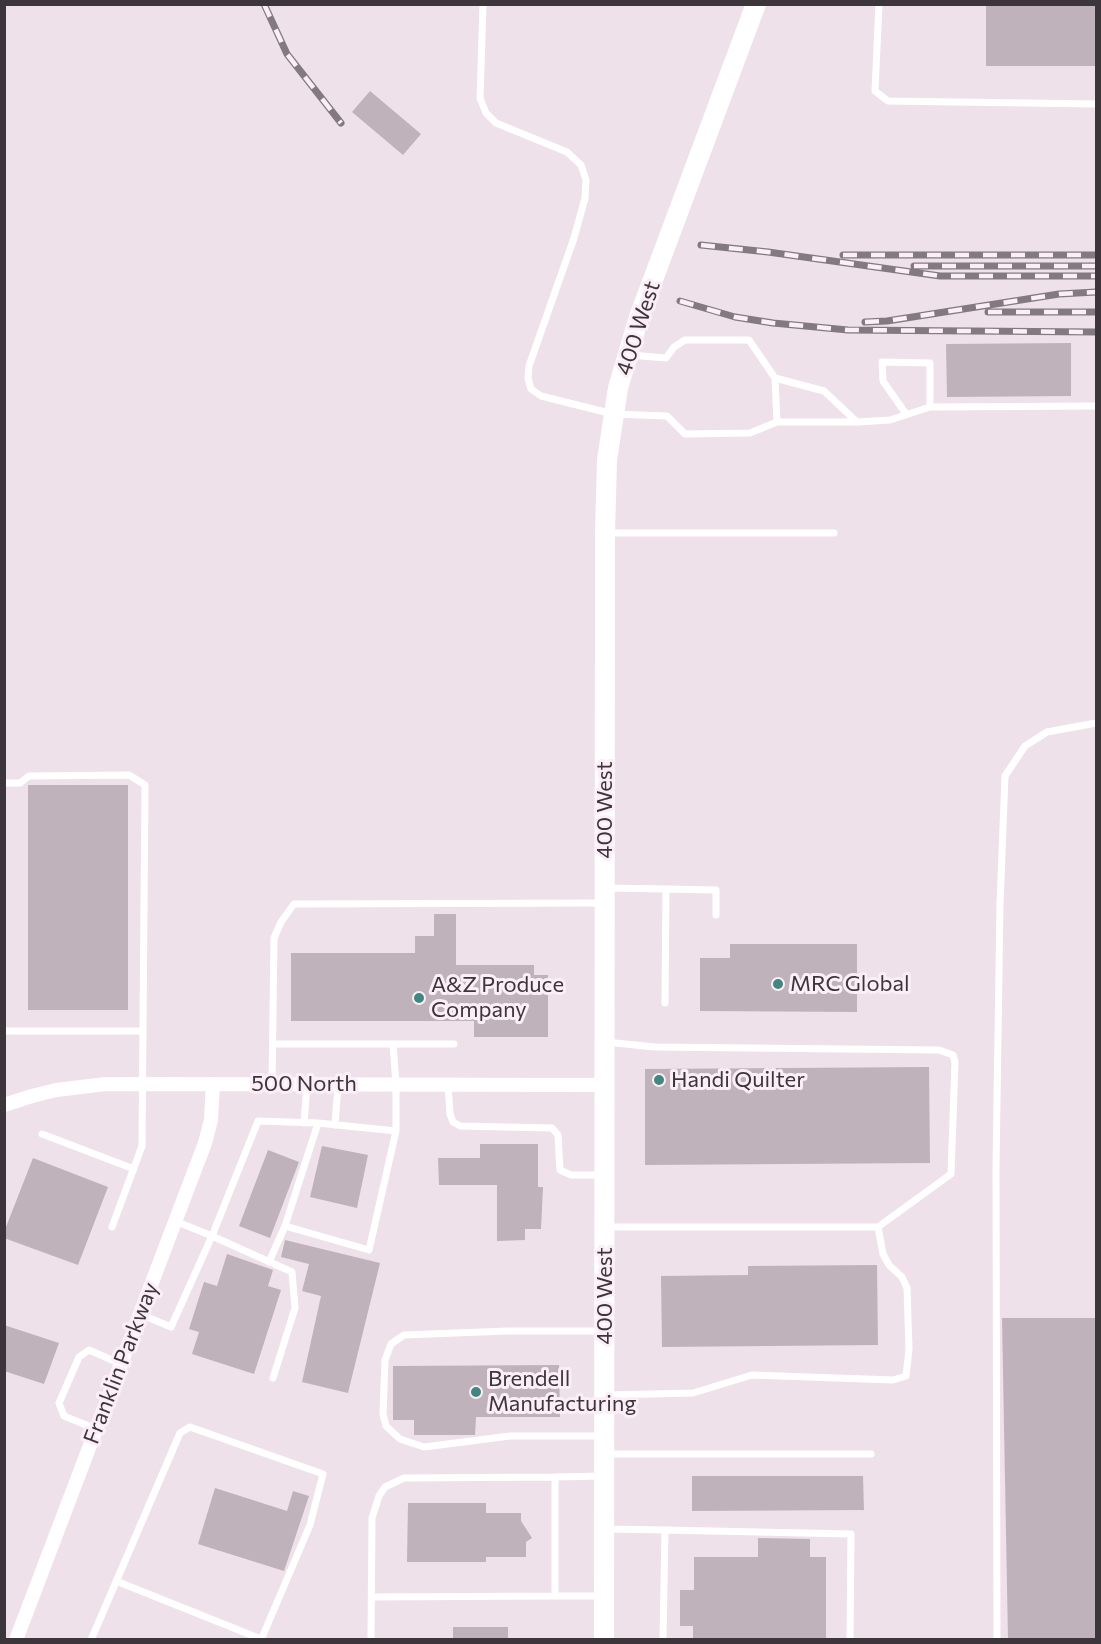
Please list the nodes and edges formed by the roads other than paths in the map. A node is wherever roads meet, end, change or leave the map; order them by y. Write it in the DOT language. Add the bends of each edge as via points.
graph roads {
  1 [pos="483,4"];
  2 [pos="756,4"];
  3 [pos="879,4"];
  4 [pos="1096,104"];
  5 [pos="627,355"];
  6 [pos="775,378"];
  7 [pos="1096,406"];
  8 [pos="930,407"];
  9 [pos="613,414"];
  10 [pos="906,414"];
  11 [pos="777,422"];
  12 [pos="857,422"];
  13 [pos="605,533"];
  14 [pos="834,533"];
  15 [pos="1096,723"];
  16 [pos="4,783"];
  17 [pos="666,889"];
  18 [pos="605,896"];
  19 [pos="716,915"];
  20 [pos="665,1004"];
  21 [pos="4,1031"];
  22 [pos="143,1031"];
  23 [pos="605,1042"];
  24 [pos="273,1044"];
  25 [pos="393,1044"];
  26 [pos="454,1044"];
  27 [pos="142,1084"];
  28 [pos="213,1084"];
  29 [pos="272,1084"];
  30 [pos="307,1084"];
  31 [pos="396,1084"];
  32 [pos="448,1084"];
  33 [pos="338,1085"];
  34 [pos="605,1085"];
  35 [pos="6,1101"];
  36 [pos="304,1123"];
  37 [pos="318,1123"];
  38 [pos="335,1125"];
  39 [pos="396,1131"];
  40 [pos="42,1134"];
  41 [pos="134,1169"];
  42 [pos="605,1175"];
  43 [pos="175,1221"];
  44 [pos="285,1226"];
  45 [pos="112,1227"];
  46 [pos="605,1227"];
  47 [pos="878,1227"];
  48 [pos="212,1236"];
  49 [pos="269,1262"];
  50 [pos="140,1314"];
  51 [pos="605,1331"];
  52 [pos="121,1364"];
  53 [pos="273,1378"];
  54 [pos="605,1395"];
  55 [pos="96,1429"];
  56 [pos="605,1445"];
  57 [pos="871,1454"];
  58 [pos="605,1476"];
  59 [pos="555,1477"];
  60 [pos="605,1529"];
  61 [pos="665,1530"];
  62 [pos="116,1581"];
  63 [pos="555,1596"];
  64 [pos="604,1596"];
  65 [pos="372,1598"];
  66 [pos="261,1639"];
  67 [pos="16,1640"];
  68 [pos="91,1640"];
  69 [pos="371,1640"];
  70 [pos="604,1640"];
  71 [pos="663,1640"];
  72 [pos="850,1640"];
  73 [pos="997,1640"];
  1 -- 9 [label="lane" via="480,99 486,113 496,123 567,152 581,165 586,180 574,238 529,366 531,388 541,396"];
  2 -- 5 [label="street, 400 West"];
  3 -- 4 [label="lane" via="875,91 888,101"];
  5 -- 6 [label="lane" via="666,358 685,340 748,340"];
  5 -- 9 [label="street, 400 West"];
  6 -- 11 [label="lane"];
  6 -- 12 [label="lane" via="824,391"];
  7 -- 8 [label="lane"];
  8 -- 10 [label="lane"];
  8 -- 10 [label="lane" via="930,363 882,362 883,381"];
  9 -- 11 [label="lane" via="667,416 685,434 750,433"];
  9 -- 13 [label="street, 400 West"];
  10 -- 12 [label="lane" via="890,420"];
  11 -- 12 [label="lane"];
  13 -- 14 [label="lane"];
  13 -- 18 [label="street, 400 West"];
  15 -- 73 [label="lane" via="1047,732 1025,746 1005,776 996,1167"];
  16 -- 22 [label="lane" via="20,783 29,777 129,775 146,785"];
  17 -- 18 [label="lane"];
  17 -- 19 [label="lane" via="716,890"];
  17 -- 20 [label="lane"];
  18 -- 23 [label="street, 400 West"];
  18 -- 24 [label="lane" via="294,904 274,938"];
  21 -- 22 [label="lane"];
  22 -- 27 [label="lane"];
  23 -- 34 [label="street, 400 West"];
  23 -- 47 [label="lane" via="655,1047 939,1050 953,1055 951,1174"];
  24 -- 25 [label="lane"];
  24 -- 29 [label="lane"];
  25 -- 26 [label="lane"];
  25 -- 31 [label="lane"];
  27 -- 28 [label="street, 500 North"];
  27 -- 35 [label="street, 500 North" via="82,1086"];
  27 -- 41 [label="lane" via="142,1146"];
  28 -- 29 [label="street, 500 North"];
  28 -- 43 [label="street, Franklin Parkway" via="208,1130"];
  29 -- 30 [label="street, 500 North"];
  30 -- 33 [label="street, 500 North"];
  30 -- 36 [label="lane"];
  31 -- 32 [label="street, 500 North"];
  31 -- 33 [label="street, 500 North"];
  31 -- 39 [label="lane"];
  32 -- 34 [label="street, 500 North"];
  32 -- 42 [label="lane" via="453,1122 460,1126 552,1128 558,1135 561,1170 571,1175"];
  33 -- 38 [label="lane"];
  34 -- 42 [label="street, 400 West"];
  36 -- 37 [label="lane"];
  36 -- 48 [label="lane" via="258,1121"];
  37 -- 38 [label="lane"];
  37 -- 44 [label="lane"];
  38 -- 39 [label="lane"];
  39 -- 44 [label="lane" via="369,1250"];
  40 -- 41 [label="lane"];
  41 -- 45 [label="lane"];
  42 -- 46 [label="street, 400 West"];
  43 -- 48 [label="lane"];
  43 -- 50 [label="street, Franklin Parkway"];
  44 -- 49 [label="lane"];
  46 -- 47 [label="lane"];
  46 -- 51 [label="street, 400 West"];
  47 -- 54 [label="lane" via="883,1254 907,1288 906,1376 894,1380 752,1375 693,1393"];
  48 -- 49 [label="lane"];
  48 -- 50 [label="lane" via="171,1327"];
  49 -- 53 [label="lane" via="292,1272 296,1308"];
  50 -- 52 [label="street, Franklin Parkway"];
  51 -- 54 [label="street, 400 West"];
  51 -- 56 [label="lane" via="404,1335 391,1344 384,1360 383,1414 386,1426 400,1439 424,1447 510,1436"];
  52 -- 55 [label="street, Franklin Parkway"];
  52 -- 55 [label="lane" via="89,1350 79,1357 59,1403 64,1416"];
  54 -- 56 [label="street, 400 West"];
  55 -- 67 [label="street, Franklin Parkway"];
  56 -- 57 [label="lane"];
  56 -- 58 [label="street, 400 West"];
  58 -- 59 [label="lane"];
  58 -- 60 [label="street, 400 West"];
  59 -- 63 [label="lane"];
  59 -- 65 [label="lane" via="404,1478 385,1487 372,1518"];
  60 -- 61 [label="lane"];
  60 -- 64 [label="street, 400 West"];
  61 -- 71 [label="lane"];
  61 -- 72 [label="lane" via="851,1534"];
  62 -- 66 [label="lane"];
  62 -- 66 [label="lane" via="180,1433 190,1427 323,1474 310,1525"];
  62 -- 68 [label="lane"];
  63 -- 64 [label="lane"];
  63 -- 65 [label="lane"];
  64 -- 70 [label="street, 400 West"];
  65 -- 69 [label="lane"];
}
